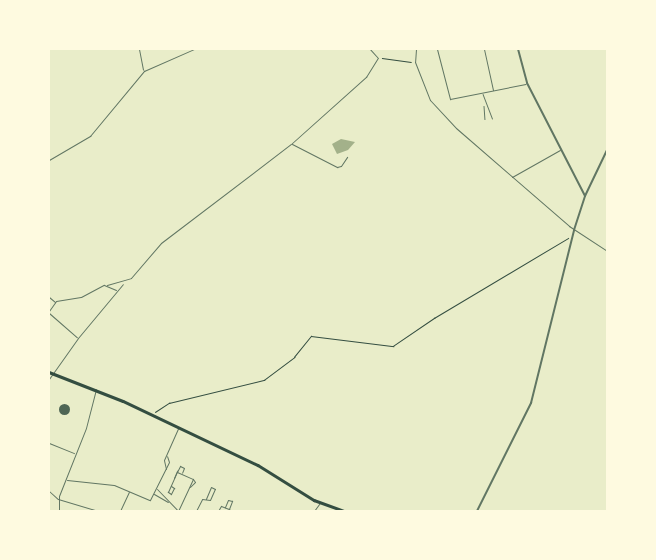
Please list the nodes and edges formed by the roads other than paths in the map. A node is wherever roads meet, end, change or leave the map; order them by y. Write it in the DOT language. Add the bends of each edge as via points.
graph roads {
  1 [pos="139,49"];
  2 [pos="194,49"];
  3 [pos="370,49"];
  4 [pos="416,49"];
  5 [pos="437,49"];
  6 [pos="484,49"];
  7 [pos="518,49"];
  8 [pos="144,71"];
  9 [pos="527,83"];
  10 [pos="493,91"];
  11 [pos="483,93"];
  12 [pos="485,105"];
  13 [pos="492,118"];
  14 [pos="485,119"];
  15 [pos="291,144"];
  16 [pos="560,150"];
  17 [pos="607,150"];
  18 [pos="347,157"];
  19 [pos="49,160"];
  20 [pos="511,177"];
  21 [pos="585,196"];
  22 [pos="574,230"];
  23 [pos="607,251"];
  24 [pos="125,282"];
  25 [pos="108,285"];
  26 [pos="116,291"];
  27 [pos="49,297"];
  28 [pos="55,302"];
  29 [pos="49,312"];
  30 [pos="78,338"];
  31 [pos="50,372"];
  32 [pos="49,379"];
  33 [pos="96,389"];
  34 [pos="179,428"];
  35 [pos="49,443"];
  36 [pos="74,454"];
  37 [pos="167,456"];
  38 [pos="166,469"];
  39 [pos="177,471"];
  40 [pos="182,474"];
  41 [pos="67,480"];
  42 [pos="171,486"];
  43 [pos="156,489"];
  44 [pos="49,491"];
  45 [pos="129,491"];
  46 [pos="154,494"];
  47 [pos="164,497"];
  48 [pos="58,499"];
  49 [pos="206,499"];
  50 [pos="320,502"];
  51 [pos="225,507"];
  52 [pos="59,511"];
  53 [pos="98,511"];
  54 [pos="120,511"];
  55 [pos="177,511"];
  56 [pos="196,511"];
  57 [pos="218,511"];
  58 [pos="314,511"];
  59 [pos="344,511"];
  60 [pos="477,511"];
  1 -- 8 [label="street"];
  2 -- 8 [label="street"];
  3 -- 15 [label="street" via="378,58 369,74"];
  4 -- 20 [label="street" via="415,62 430,100 466,138"];
  5 -- 11 [label="street" via="448,98"];
  6 -- 10 [label="street"];
  7 -- 9 [label="street"];
  8 -- 19 [label="street" via="90,136"];
  9 -- 10 [label="street"];
  9 -- 16 [label="street"];
  10 -- 11 [label="street"];
  11 -- 12 [label="lane"];
  12 -- 13 [label="lane"];
  12 -- 14 [label="lane"];
  15 -- 18 [label="street" via="337,167"];
  15 -- 24 [label="street" via="161,243"];
  16 -- 20 [label="street"];
  16 -- 21 [label="street"];
  17 -- 21 [label="street"];
  20 -- 22 [label="street"];
  21 -- 22 [label="street"];
  22 -- 23 [label="street"];
  22 -- 60 [label="street" via="531,402"];
  24 -- 25 [label="street"];
  24 -- 26 [label="street"];
  25 -- 26 [label="street"];
  25 -- 28 [label="street" via="82,297"];
  26 -- 30 [label="street"];
  27 -- 28 [label="street"];
  28 -- 29 [label="street"];
  29 -- 30 [label="street"];
  30 -- 31 [label="street"];
  31 -- 32 [label="street"];
  31 -- 33 [label="main road"];
  33 -- 34 [label="main road"];
  33 -- 36 [label="street" via="88,424"];
  34 -- 37 [label="street"];
  34 -- 50 [label="main road" via="258,465"];
  35 -- 36 [label="street"];
  36 -- 41 [label="street"];
  37 -- 38 [label="street"];
  37 -- 38 [label="street"];
  38 -- 43 [label="street"];
  39 -- 40 [label="street"];
  39 -- 40 [label="street" via="179,466 184,468"];
  39 -- 42 [label="street"];
  40 -- 55 [label="street" via="193,479"];
  41 -- 45 [label="street" via="114,485"];
  41 -- 48 [label="street"];
  43 -- 46 [label="street"];
  43 -- 47 [label="street"];
  44 -- 48 [label="street"];
  45 -- 46 [label="street" via="147,500"];
  45 -- 54 [label="street"];
  46 -- 47 [label="street"];
  47 -- 55 [label="street"];
  48 -- 52 [label="street"];
  48 -- 53 [label="street"];
  49 -- 49 [label="street" via="210,500 215,489 211,487"];
  49 -- 56 [label="street" via="201,500"];
  50 -- 58 [label="street"];
  50 -- 59 [label="main road"];
  51 -- 57 [label="street" via="220,506"];
}
